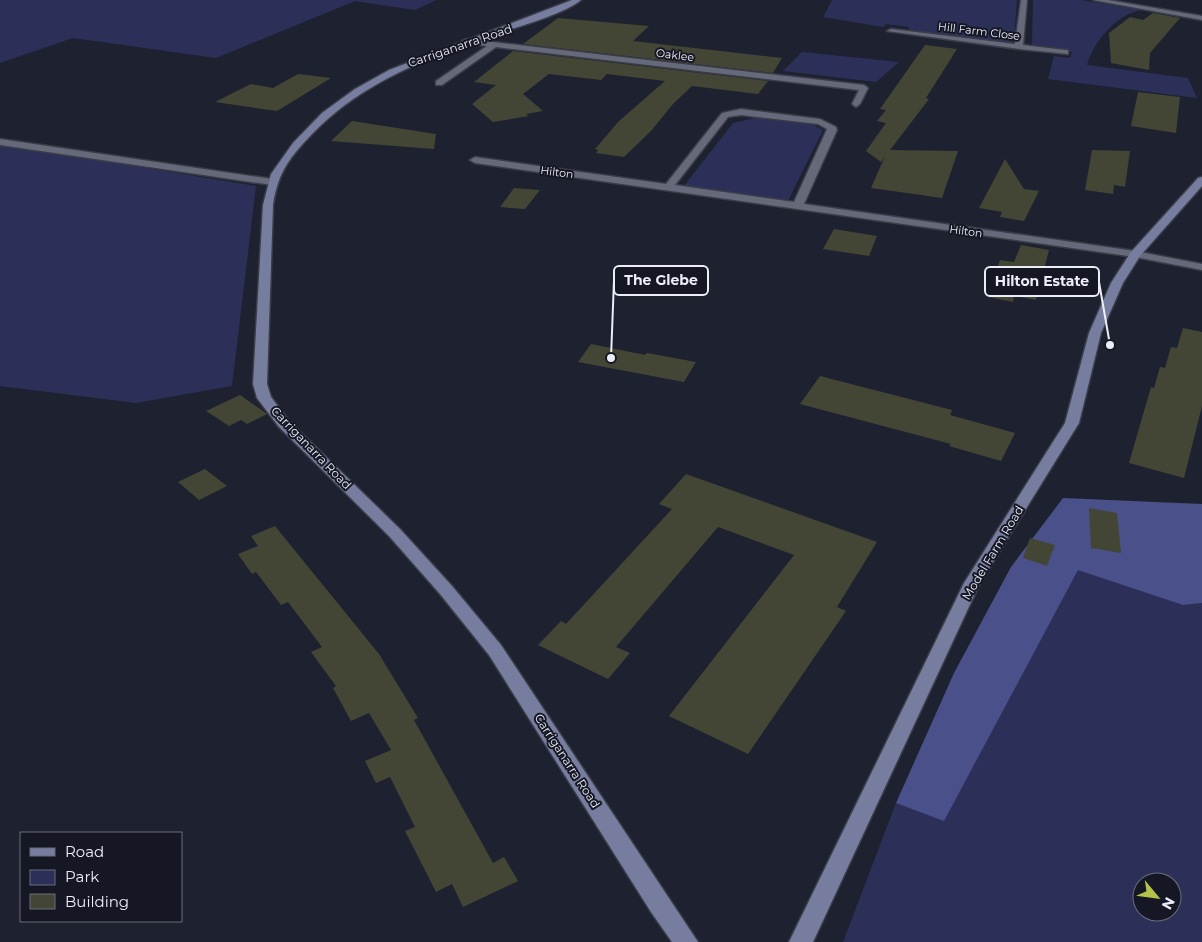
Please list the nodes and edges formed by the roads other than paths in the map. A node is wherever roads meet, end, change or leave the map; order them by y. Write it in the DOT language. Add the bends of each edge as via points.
graph roads {
  1 [pos="578,0"];
  2 [pos="1024,0"];
  3 [pos="1096,0"];
  4 [pos="1202,18"];
  5 [pos="891,31"];
  6 [pos="466,41"];
  7 [pos="493,45"];
  8 [pos="1019,47"];
  9 [pos="1065,52"];
  10 [pos="439,82"];
  11 [pos="856,104"];
  12 [pos="0,142"];
  13 [pos="475,160"];
  14 [pos="1202,180"];
  15 [pos="272,182"];
  16 [pos="668,188"];
  17 [pos="797,207"];
  18 [pos="1135,254"];
  19 [pos="1202,268"];
  20 [pos="686,942"];
  21 [pos="801,942"];
  1 -- 6 [label="street, Carriganarra Road" via="533,20"];
  2 -- 8 [label="street"];
  3 -- 4 [label="street"];
  5 -- 8 [label="street, Hill Farm Close"];
  6 -- 7 [label="street, Oaklee"];
  6 -- 15 [label="street, Carriganarra Road" via="418,58 377,78 330,112 300,140"];
  7 -- 10 [label="street"];
  7 -- 11 [label="street, Oaklee" via="864,88"];
  8 -- 9 [label="street, Hill Farm Close"];
  12 -- 15 [label="street"];
  13 -- 16 [label="street, Hilton"];
  14 -- 18 [label="street, Model Farm Road"];
  15 -- 20 [label="street, Carriganarra Road" via="266,234 260,368 264,398 284,424 440,581 469,615 496,650"];
  16 -- 17 [label="street, Hilton"];
  16 -- 17 [label="street" via="725,115 741,112 820,122 832,130"];
  17 -- 18 [label="street, Hilton"];
  18 -- 19 [label="street, Hilton"];
  18 -- 21 [label="street, Model Farm Road" via="1102,313 1072,422 972,583"];
}
